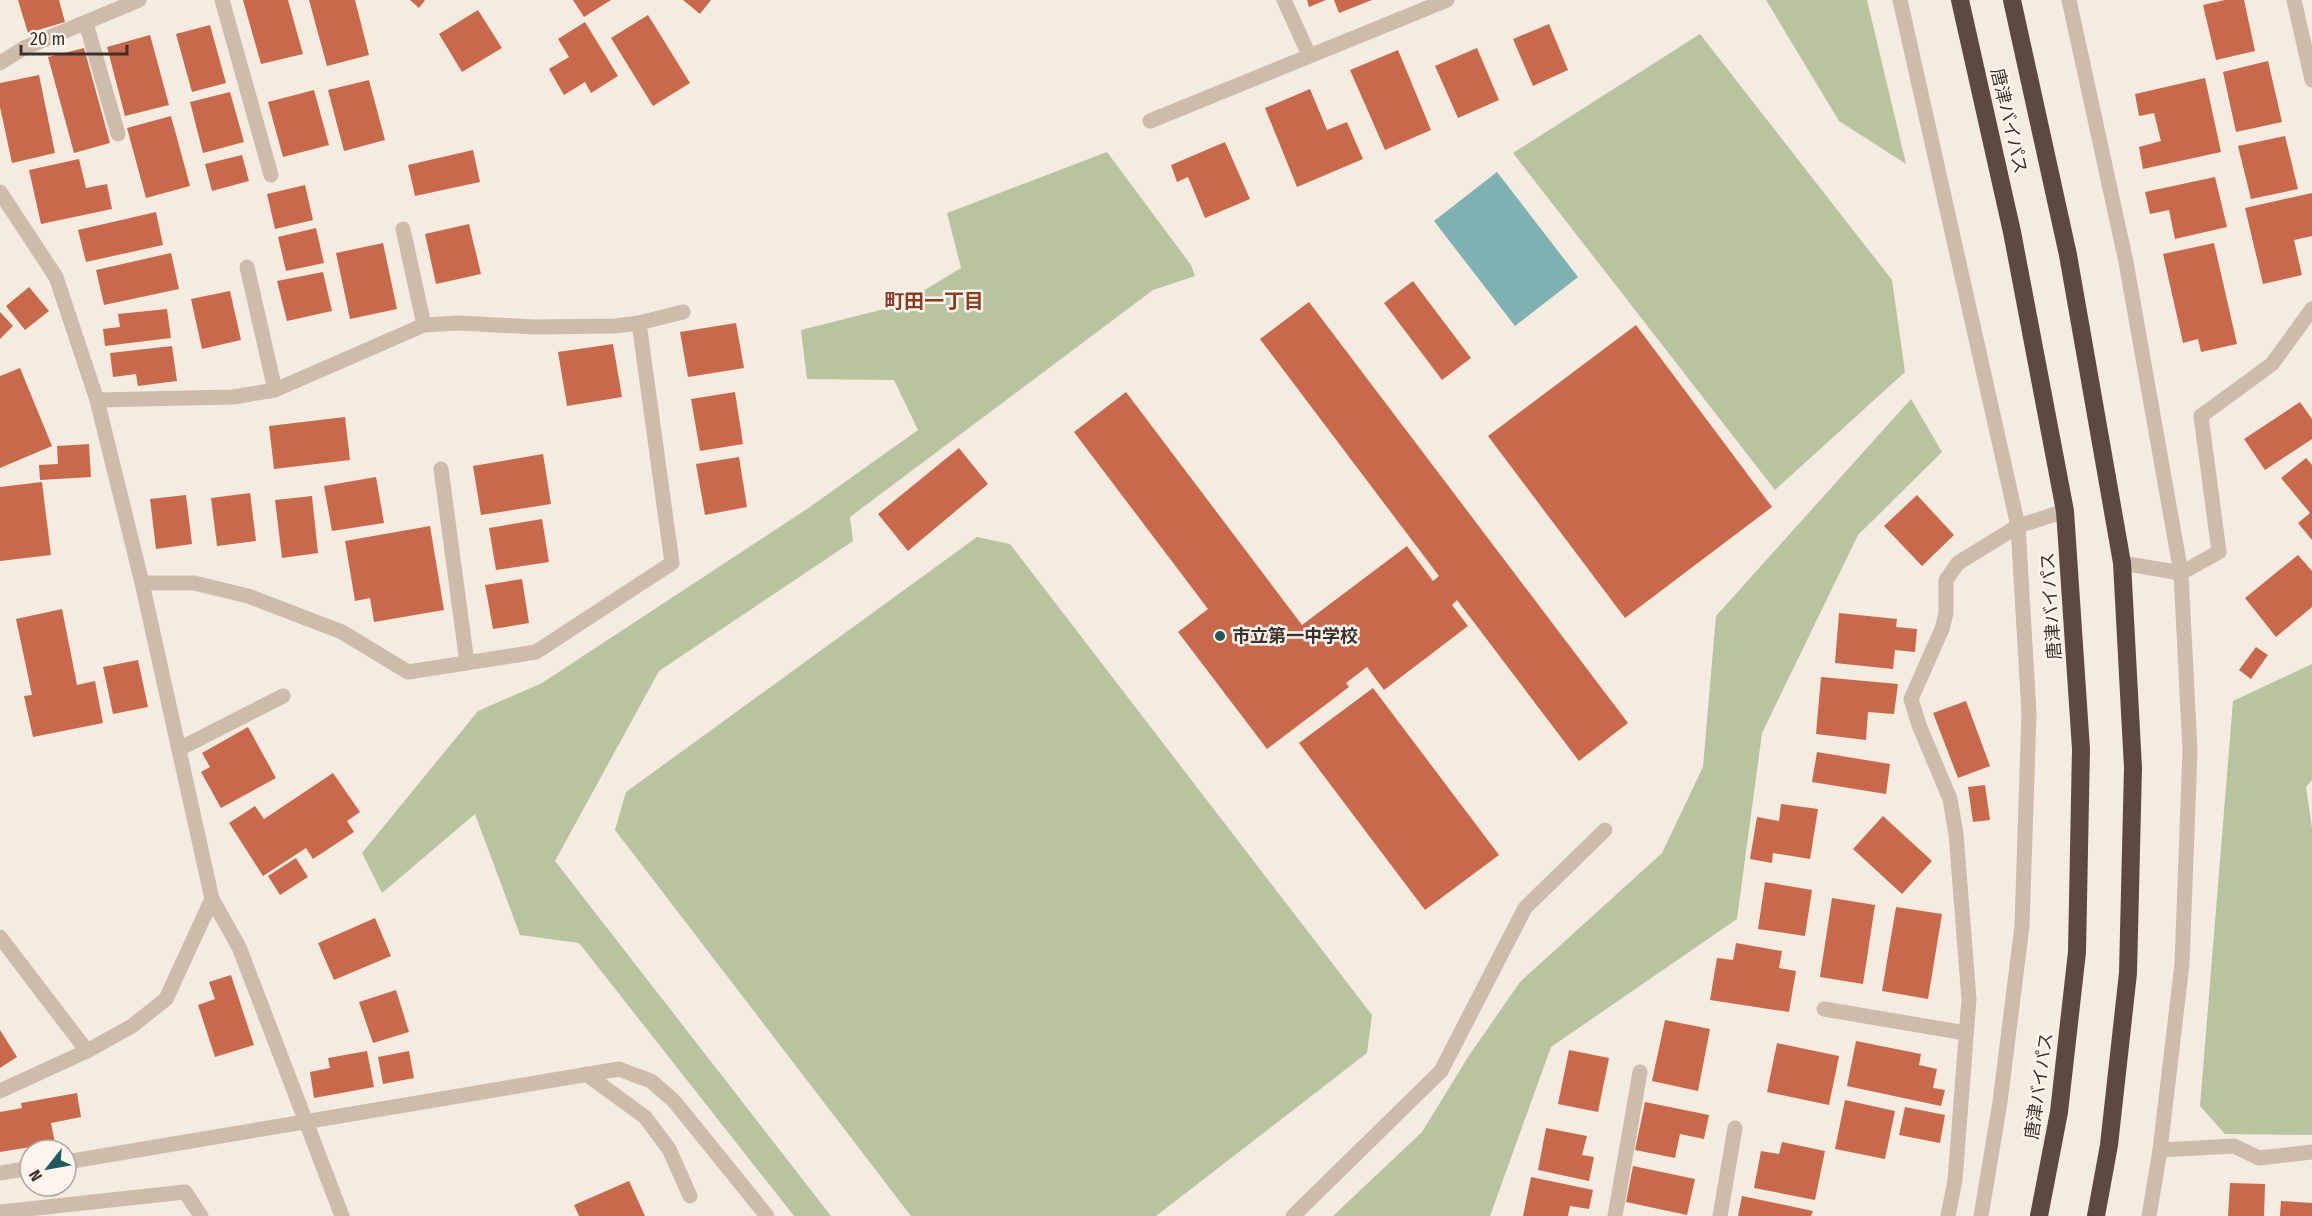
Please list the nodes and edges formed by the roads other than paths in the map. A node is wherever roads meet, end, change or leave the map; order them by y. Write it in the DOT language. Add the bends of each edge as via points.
graph roads {
  1 [pos="139,0"];
  2 [pos="222,0"];
  3 [pos="1284,0"];
  4 [pos="1447,0"];
  5 [pos="1900,0"];
  6 [pos="1960,0"];
  7 [pos="2012,0"];
  8 [pos="2069,0"];
  9 [pos="2294,0"];
  10 [pos="86,22"];
  11 [pos="1310,55"];
  12 [pos="0,63"];
  13 [pos="2312,80"];
  14 [pos="1150,121"];
  15 [pos="118,134"];
  16 [pos="271,175"];
  17 [pos="0,192"];
  18 [pos="403,229"];
  19 [pos="247,267"];
  20 [pos="2312,309"];
  21 [pos="683,312"];
  22 [pos="639,323"];
  23 [pos="424,325"];
  24 [pos="275,390"];
  25 [pos="97,400"];
  26 [pos="441,469"];
  27 [pos="2065,512"];
  28 [pos="2018,526"];
  29 [pos="2122,563"];
  30 [pos="2181,573"];
  31 [pos="142,583"];
  32 [pos="467,663"];
  33 [pos="283,696"];
  34 [pos="179,749"];
  35 [pos="1605,830"];
  36 [pos="212,899"];
  37 [pos="0,937"];
  38 [pos="1824,1009"];
  39 [pos="1966,1033"];
  40 [pos="87,1051"];
  41 [pos="1640,1072"];
  42 [pos="586,1074"];
  43 [pos="0,1091"];
  44 [pos="307,1121"];
  45 [pos="1735,1128"];
  46 [pos="2160,1150"];
  47 [pos="2312,1152"];
  48 [pos="78,1160"];
  49 [pos="18,1170"];
  50 [pos="0,1173"];
  51 [pos="690,1196"];
  52 [pos="50,1211"];
  53 [pos="0,1212"];
  54 [pos="201,1216"];
  55 [pos="342,1216"];
  56 [pos="767,1216"];
  57 [pos="1293,1216"];
  58 [pos="1615,1216"];
  59 [pos="1720,1216"];
  60 [pos="1948,1216"];
  61 [pos="1981,1216"];
  62 [pos="2039,1216"];
  63 [pos="2096,1216"];
  64 [pos="2149,1216"];
  1 -- 10 [label="street"];
  2 -- 16 [label="street"];
  3 -- 11 [label="street"];
  4 -- 11 [label="street"];
  5 -- 28 [label="street"];
  6 -- 27 [label="highway, 唐津バイパス" via="2012,232"];
  7 -- 29 [label="highway, 唐津バイパス" via="2068,255"];
  8 -- 30 [label="street" via="2126,262"];
  9 -- 13 [label="street"];
  10 -- 12 [label="street" via="24,48"];
  10 -- 15 [label="street"];
  11 -- 14 [label="street"];
  17 -- 25 [label="street" via="57,277"];
  18 -- 23 [label="street"];
  19 -- 24 [label="street"];
  20 -- 30 [label="street" via="2272,364 2201,416 2219,552"];
  21 -- 22 [label="street"];
  22 -- 23 [label="street" via="535,327"];
  22 -- 32 [label="street" via="672,563 536,652"];
  23 -- 24 [label="street"];
  24 -- 25 [label="street" via="233,397"];
  25 -- 31 [label="street"];
  26 -- 32 [label="street"];
  27 -- 28 [label="street"];
  27 -- 62 [label="highway, 唐津バイパス" via="2081,749 2077,952 2059,1112"];
  28 -- 39 [label="street" via="1958,563 1946,580 1942,629 1911,699 1950,799 1956,834 1969,999"];
  28 -- 61 [label="street" via="2029,713 2022,926"];
  29 -- 30 [label="street"];
  29 -- 63 [label="highway, 唐津バイパス" via="2133,768 2128,974 2109,1145"];
  30 -- 46 [label="street" via="2190,751 2182,964"];
  31 -- 32 [label="street" via="194,583 248,596 342,632 408,672"];
  31 -- 34 [label="street"];
  33 -- 34 [label="street"];
  34 -- 36 [label="street"];
  35 -- 57 [label="street" via="1525,908 1441,1071"];
  36 -- 40 [label="street" via="166,999 132,1026"];
  36 -- 44 [label="street" via="239,947"];
  37 -- 40 [label="street"];
  38 -- 39 [label="street"];
  39 -- 60 [label="street" via="1955,1180"];
  40 -- 43 [label="street"];
  41 -- 58 [label="street"];
  42 -- 44 [label="street"];
  42 -- 51 [label="street" via="645,1116 669,1149"];
  42 -- 56 [label="street" via="619,1068 651,1080 674,1101"];
  44 -- 48 [label="street"];
  44 -- 55 [label="street"];
  45 -- 59 [label="street"];
  46 -- 47 [label="street" via="2234,1146 2259,1158"];
  46 -- 64 [label="street"];
  49 -- 50 [label="street"];
  52 -- 53 [label="street"];
  52 -- 54 [label="street" via="185,1192"];
}
